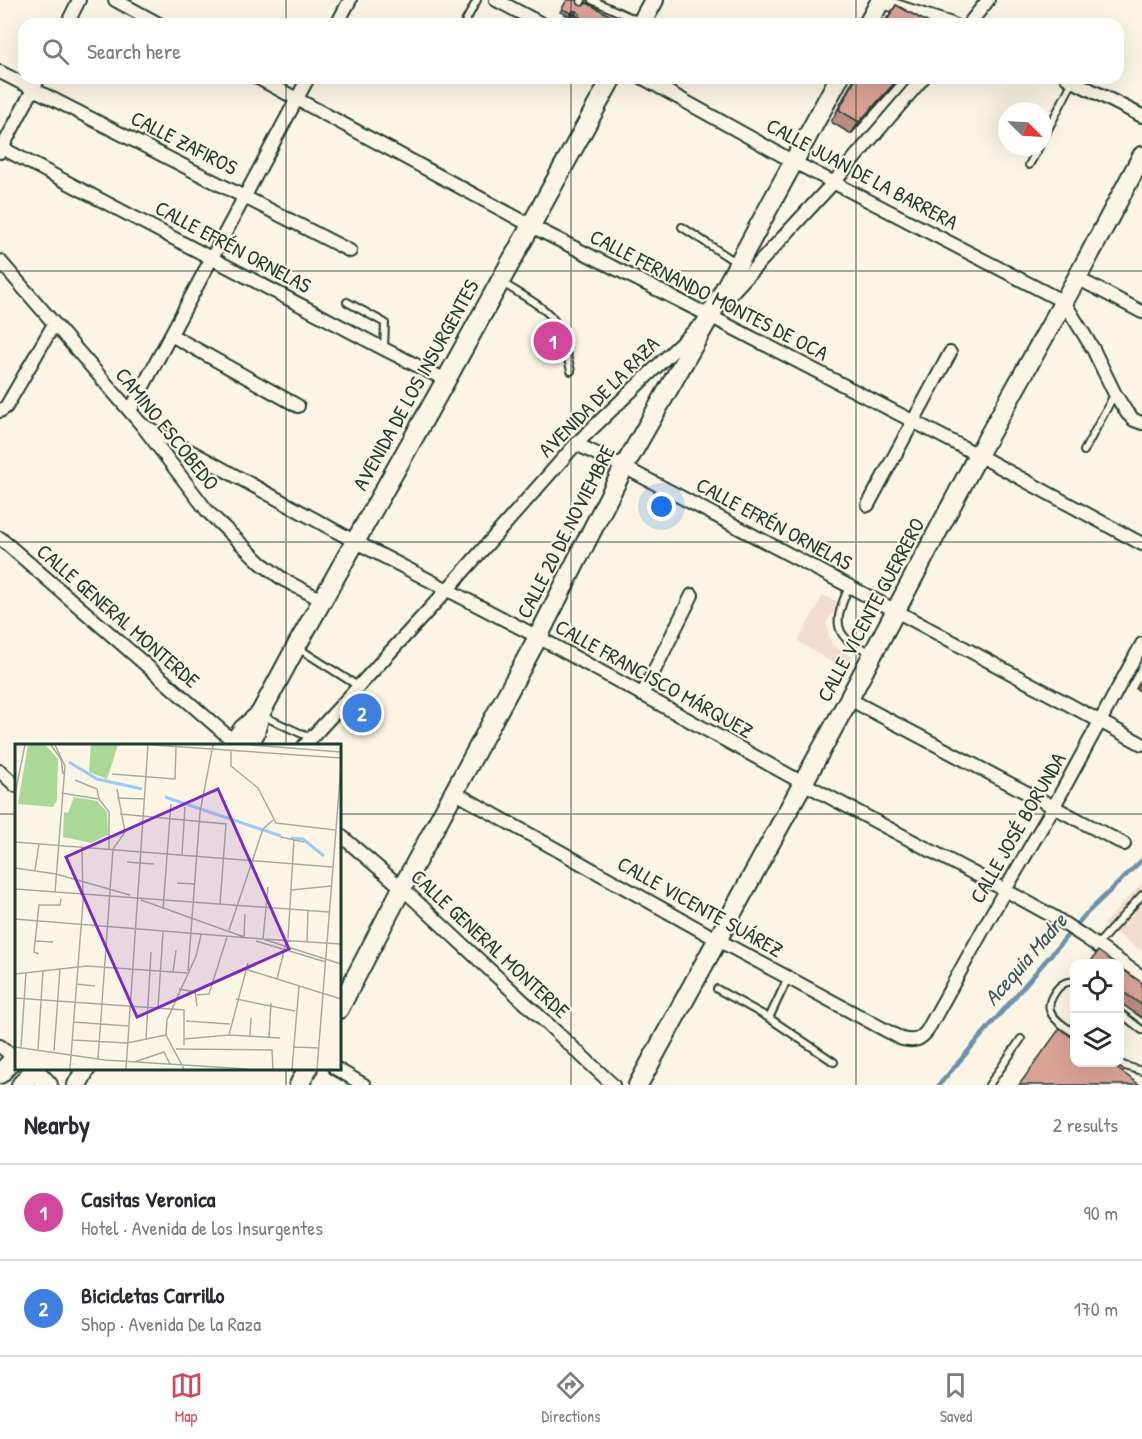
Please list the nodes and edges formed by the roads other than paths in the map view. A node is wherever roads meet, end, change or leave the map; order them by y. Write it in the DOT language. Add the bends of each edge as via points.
graph roads {
  1 [pos="79,0"];
  2 [pos="115,0"];
  3 [pos="350,0"];
  4 [pos="477,0"];
  5 [pos="495,0"];
  6 [pos="592,0"];
  7 [pos="654,0"];
  8 [pos="879,0"];
  9 [pos="988,0"];
  10 [pos="70,18"];
  11 [pos="148,18"];
  12 [pos="340,18"];
  13 [pos="467,18"];
  14 [pos="530,18"];
  15 [pos="630,18"];
  16 [pos="644,18"];
  17 [pos="871,18"];
  18 [pos="934,18"];
  19 [pos="974,18"];
  20 [pos="0,72"];
  21 [pos="18,78"];
  22 [pos="35,84"];
  23 [pos="38,84"];
  24 [pos="269,84"];
  25 [pos="305,84"];
  26 [pos="609,84"];
  27 [pos="666,84"];
  28 [pos="836,84"];
  29 [pos="918,84"];
  30 [pos="1068,84"];
  31 [pos="1078,84"];
  32 [pos="297,99"];
  33 [pos="1142,116"];
  34 [pos="1052,119"];
  35 [pos="1,150"];
  36 [pos="1034,156"];
  37 [pos="1142,156"];
  38 [pos="794,162"];
  39 [pos="1029,165"];
  40 [pos="834,182"];
  41 [pos="245,196"];
  42 [pos="530,225"];
  43 [pos="682,227"];
  44 [pos="350,251"];
  45 [pos="212,257"];
  46 [pos="0,261"];
  47 [pos="744,268"];
  48 [pos="1077,279"];
  49 [pos="500,281"];
  50 [pos="347,302"];
  51 [pos="1064,302"];
  52 [pos="1142,312"];
  53 [pos="710,316"];
  54 [pos="54,324"];
  55 [pos="171,334"];
  56 [pos="384,349"];
  57 [pos="950,353"];
  58 [pos="571,371"];
  59 [pos="446,380"];
  60 [pos="1115,394"];
  61 [pos="298,406"];
  62 [pos="0,411"];
  63 [pos="130,411"];
  64 [pos="913,422"];
  65 [pos="1142,423"];
  66 [pos="141,424"];
  67 [pos="576,444"];
  68 [pos="1084,451"];
  69 [pos="978,455"];
  70 [pos="624,467"];
  71 [pos="868,505"];
  72 [pos="0,538"];
  73 [pos="354,542"];
  74 [pos="1142,544"];
  75 [pos="849,586"];
  76 [pos="447,590"];
  77 [pos="692,595"];
  78 [pos="322,600"];
  79 [pos="896,611"];
  80 [pos="538,637"];
  81 [pos="1142,644"];
  82 [pos="296,646"];
  83 [pos="874,653"];
  84 [pos="358,687"];
  85 [pos="642,695"];
  86 [pos="849,699"];
  87 [pos="260,714"];
  88 [pos="1101,721"];
  89 [pos="308,742"];
  90 [pos="237,744"];
  91 [pos="238,744"];
  92 [pos="1142,744"];
  93 [pos="1,772"];
  94 [pos="803,783"];
  95 [pos="15,785"];
  96 [pos="454,792"];
  97 [pos="1053,808"];
  98 [pos="340,835"];
  99 [pos="1124,844"];
  100 [pos="402,888"];
  101 [pos="1005,890"];
  102 [pos="1142,895"];
  103 [pos="718,940"];
  104 [pos="1097,945"];
  105 [pos="1142,977"];
  106 [pos="788,978"];
  107 [pos="1070,982"];
  108 [pos="717,989"];
  109 [pos="340,1007"];
  110 [pos="1124,1016"];
  111 [pos="769,1018"];
  112 [pos="1142,1029"];
  113 [pos="927,1030"];
  114 [pos="1070,1030"];
  115 [pos="1021,1039"];
  116 [pos="0,1046"];
  117 [pos="15,1057"];
  118 [pos="15,1059"];
  119 [pos="834,1062"];
  120 [pos="1124,1066"];
  121 [pos="33,1070"];
  122 [pos="35,1070"];
  123 [pos="85,1070"];
  124 [pos="307,1070"];
  125 [pos="338,1070"];
  126 [pos="1142,1071"];
  127 [pos="0,1074"];
  128 [pos="21,1085"];
  129 [pos="48,1085"];
  130 [pos="77,1085"];
  131 [pos="299,1085"];
  132 [pos="364,1085"];
  133 [pos="613,1085"];
  134 [pos="638,1085"];
  135 [pos="989,1085"];
  1 -- 10 [label="street"];
  2 -- 11 [label="street"];
  3 -- 12 [label="street"];
  4 -- 13 [label="lane"];
  5 -- 14 [label="street"];
  6 -- 15 [label="lane"];
  7 -- 16 [label="main road"];
  8 -- 17 [label="main road"];
  8 -- 18 [label="street"];
  9 -- 19 [label="street"];
  20 -- 21 [label="street, CALLE ZAFIROS"];
  22 -- 35 [label="street"];
  23 -- 41 [label="street, CALLE ZAFIROS"];
  24 -- 32 [label="street, CALLE FERNANDO MONTES DE OCA"];
  25 -- 32 [label="street"];
  26 -- 42 [label="main road, AVENIDA DE LOS INSURGENTES"];
  27 -- 38 [label="street, CALLE JUAN DE LA BARRERA"];
  28 -- 38 [label="main road, CALLE 20 DE NOVIEMBRE"];
  29 -- 40 [label="street"];
  30 -- 34 [label="lane"];
  31 -- 33 [label="street"];
  32 -- 41 [label="street"];
  32 -- 42 [label="street, CALLE FERNANDO MONTES DE OCA"];
  35 -- 45 [label="street, CALLE EFRÉN ORNELAS"];
  36 -- 39 [label="lane"];
  37 -- 48 [label="main road, CALLE VICENTE GUERRERO"];
  38 -- 40 [label="street, CALLE JUAN DE LA BARRERA"];
  38 -- 47 [label="main road, CALLE 20 DE NOVIEMBRE"];
  40 -- 47 [label="street"];
  40 -- 51 [label="street, CALLE JUAN DE LA BARRERA"];
  41 -- 44 [label="street, CALLE ZAFIROS"];
  41 -- 45 [label="street"];
  42 -- 49 [label="main road, AVENIDA DE LOS INSURGENTES"];
  42 -- 53 [label="street, CALLE FERNANDO MONTES DE OCA"];
  43 -- 47 [label="lane"];
  45 -- 55 [label="street"];
  45 -- 56 [label="street, CALLE EFRÉN ORNELAS"];
  46 -- 54 [label="street, CAMINO ESCOBEDO"];
  47 -- 53 [label="main road, CALLE 20 DE NOVIEMBRE"];
  48 -- 51 [label="main road, CALLE VICENTE GUERRERO"];
  48 -- 52 [label="street"];
  49 -- 58 [label="lane" via="537,304 554,320"];
  49 -- 59 [label="main road, AVENIDA DE LOS INSURGENTES"];
  50 -- 56 [label="lane" via="385,323"];
  51 -- 60 [label="street"];
  51 -- 69 [label="main road, CALLE VICENTE GUERRERO"];
  53 -- 64 [label="street, CALLE FERNANDO MONTES DE OCA"];
  53 -- 67 [label="street, AVENIDA DE LA RAZA"];
  53 -- 70 [label="main road, CALLE 20 DE NOVIEMBRE"];
  54 -- 62 [label="street"];
  54 -- 63 [label="street, CAMINO ESCOBEDO"];
  55 -- 61 [label="street"];
  55 -- 63 [label="street"];
  56 -- 59 [label="street, CALLE EFRÉN ORNELAS"];
  57 -- 64 [label="street"];
  59 -- 73 [label="main road, AVENIDA DE LOS INSURGENTES"];
  60 -- 65 [label="street" via="1126,413"];
  60 -- 68 [label="lane"];
  63 -- 66 [label="street, CAMINO ESCOBEDO"];
  64 -- 69 [label="street, CALLE FERNANDO MONTES DE OCA"];
  64 -- 71 [label="street"];
  66 -- 73 [label="street, CALLE FRANCISCO MÁRQUEZ"];
  66 -- 78 [label="street, CAMINO ESCOBEDO" via="208,512 261,563"];
  67 -- 70 [label="street, CALLE EFRÉN ORNELAS"];
  67 -- 76 [label="street, AVENIDA DE LA RAZA"];
  69 -- 74 [label="street, CALLE FERNANDO MONTES DE OCA"];
  69 -- 79 [label="main road, CALLE VICENTE GUERRERO"];
  70 -- 75 [label="street, CALLE EFRÉN ORNELAS"];
  70 -- 80 [label="main road, CALLE 20 DE NOVIEMBRE"];
  72 -- 90 [label="street, CALLE GENERAL MONTERDE"];
  73 -- 76 [label="street, CALLE FRANCISCO MÁRQUEZ"];
  73 -- 78 [label="main road, AVENIDA DE LOS INSURGENTES"];
  75 -- 79 [label="street, CALLE EFRÉN ORNELAS"];
  75 -- 83 [label="lane" via="838,617 838,630 849,642"];
  76 -- 80 [label="street, CALLE FRANCISCO MÁRQUEZ"];
  76 -- 84 [label="street, AVENIDA DE LA RAZA"];
  77 -- 85 [label="street"];
  78 -- 82 [label="main road, AVENIDA DE LOS INSURGENTES"];
  79 -- 83 [label="main road, CALLE VICENTE GUERRERO"];
  79 -- 88 [label="street, CALLE EFRÉN ORNELAS"];
  80 -- 85 [label="street, CALLE FRANCISCO MÁRQUEZ"];
  80 -- 96 [label="main road, CALLE 20 DE NOVIEMBRE"];
  81 -- 88 [label="street, CALLE JOSÉ BORUNDA"];
  82 -- 84 [label="lane"];
  82 -- 87 [label="main road, AVENIDA DE LOS INSURGENTES"];
  83 -- 86 [label="main road, CALLE VICENTE GUERRERO"];
  84 -- 89 [label="street, AVENIDA DE LA RAZA"];
  85 -- 94 [label="street, CALLE FRANCISCO MÁRQUEZ"];
  86 -- 94 [label="main road, CALLE VICENTE GUERRERO"];
  86 -- 97 [label="street"];
  87 -- 89 [label="lane"];
  87 -- 91 [label="main road, AVENIDA DE LOS INSURGENTES" via="243,729"];
  88 -- 92 [label="street, CALLE EFRÉN ORNELAS"];
  88 -- 97 [label="street, CALLE JOSÉ BORUNDA"];
  93 -- 95 [label="street"];
  94 -- 101 [label="street, CALLE FRANCISCO MÁRQUEZ"];
  94 -- 103 [label="main road, CALLE VICENTE GUERRERO"];
  96 -- 100 [label="main road, CALLE 20 DE NOVIEMBRE"];
  96 -- 103 [label="street, CALLE VICENTE SUÁREZ"];
  97 -- 99 [label="street"];
  97 -- 101 [label="street, CALLE JOSÉ BORUNDA"];
  98 -- 100 [label="street, CALLE GENERAL MONTERDE"];
  100 -- 109 [label="main road, CALLE 20 DE NOVIEMBRE"];
  100 -- 133 [label="street, CALLE GENERAL MONTERDE"];
  101 -- 104 [label="street, CALLE FRANCISCO MÁRQUEZ"];
  101 -- 113 [label="street, CALLE JOSÉ BORUNDA"];
  102 -- 104 [label="lane"];
  103 -- 106 [label="street, CALLE VICENTE SUÁREZ"];
  103 -- 134 [label="main road, CALLE VICENTE GUERRERO"];
  104 -- 105 [label="street, CALLE FRANCISCO MÁRQUEZ"];
  106 -- 111 [label="lane"];
  106 -- 113 [label="street, CALLE VICENTE SUÁREZ" via="902,1039 917,1040"];
  107 -- 114 [label="lane" via="1062,984 1049,1005 1055,1019"];
  108 -- 111 [label="lane"];
  110 -- 112 [label="lane"];
  111 -- 119 [label="lane"];
  115 -- 135 [label="lane"];
  116 -- 117 [label="street"];
  118 -- 127 [label="main road"];
  120 -- 126 [label="lane"];
  121 -- 128 [label="main road"];
  122 -- 129 [label="main road"];
  123 -- 130 [label="main road"];
  124 -- 131 [label="main road"];
  125 -- 132 [label="street"];
}
